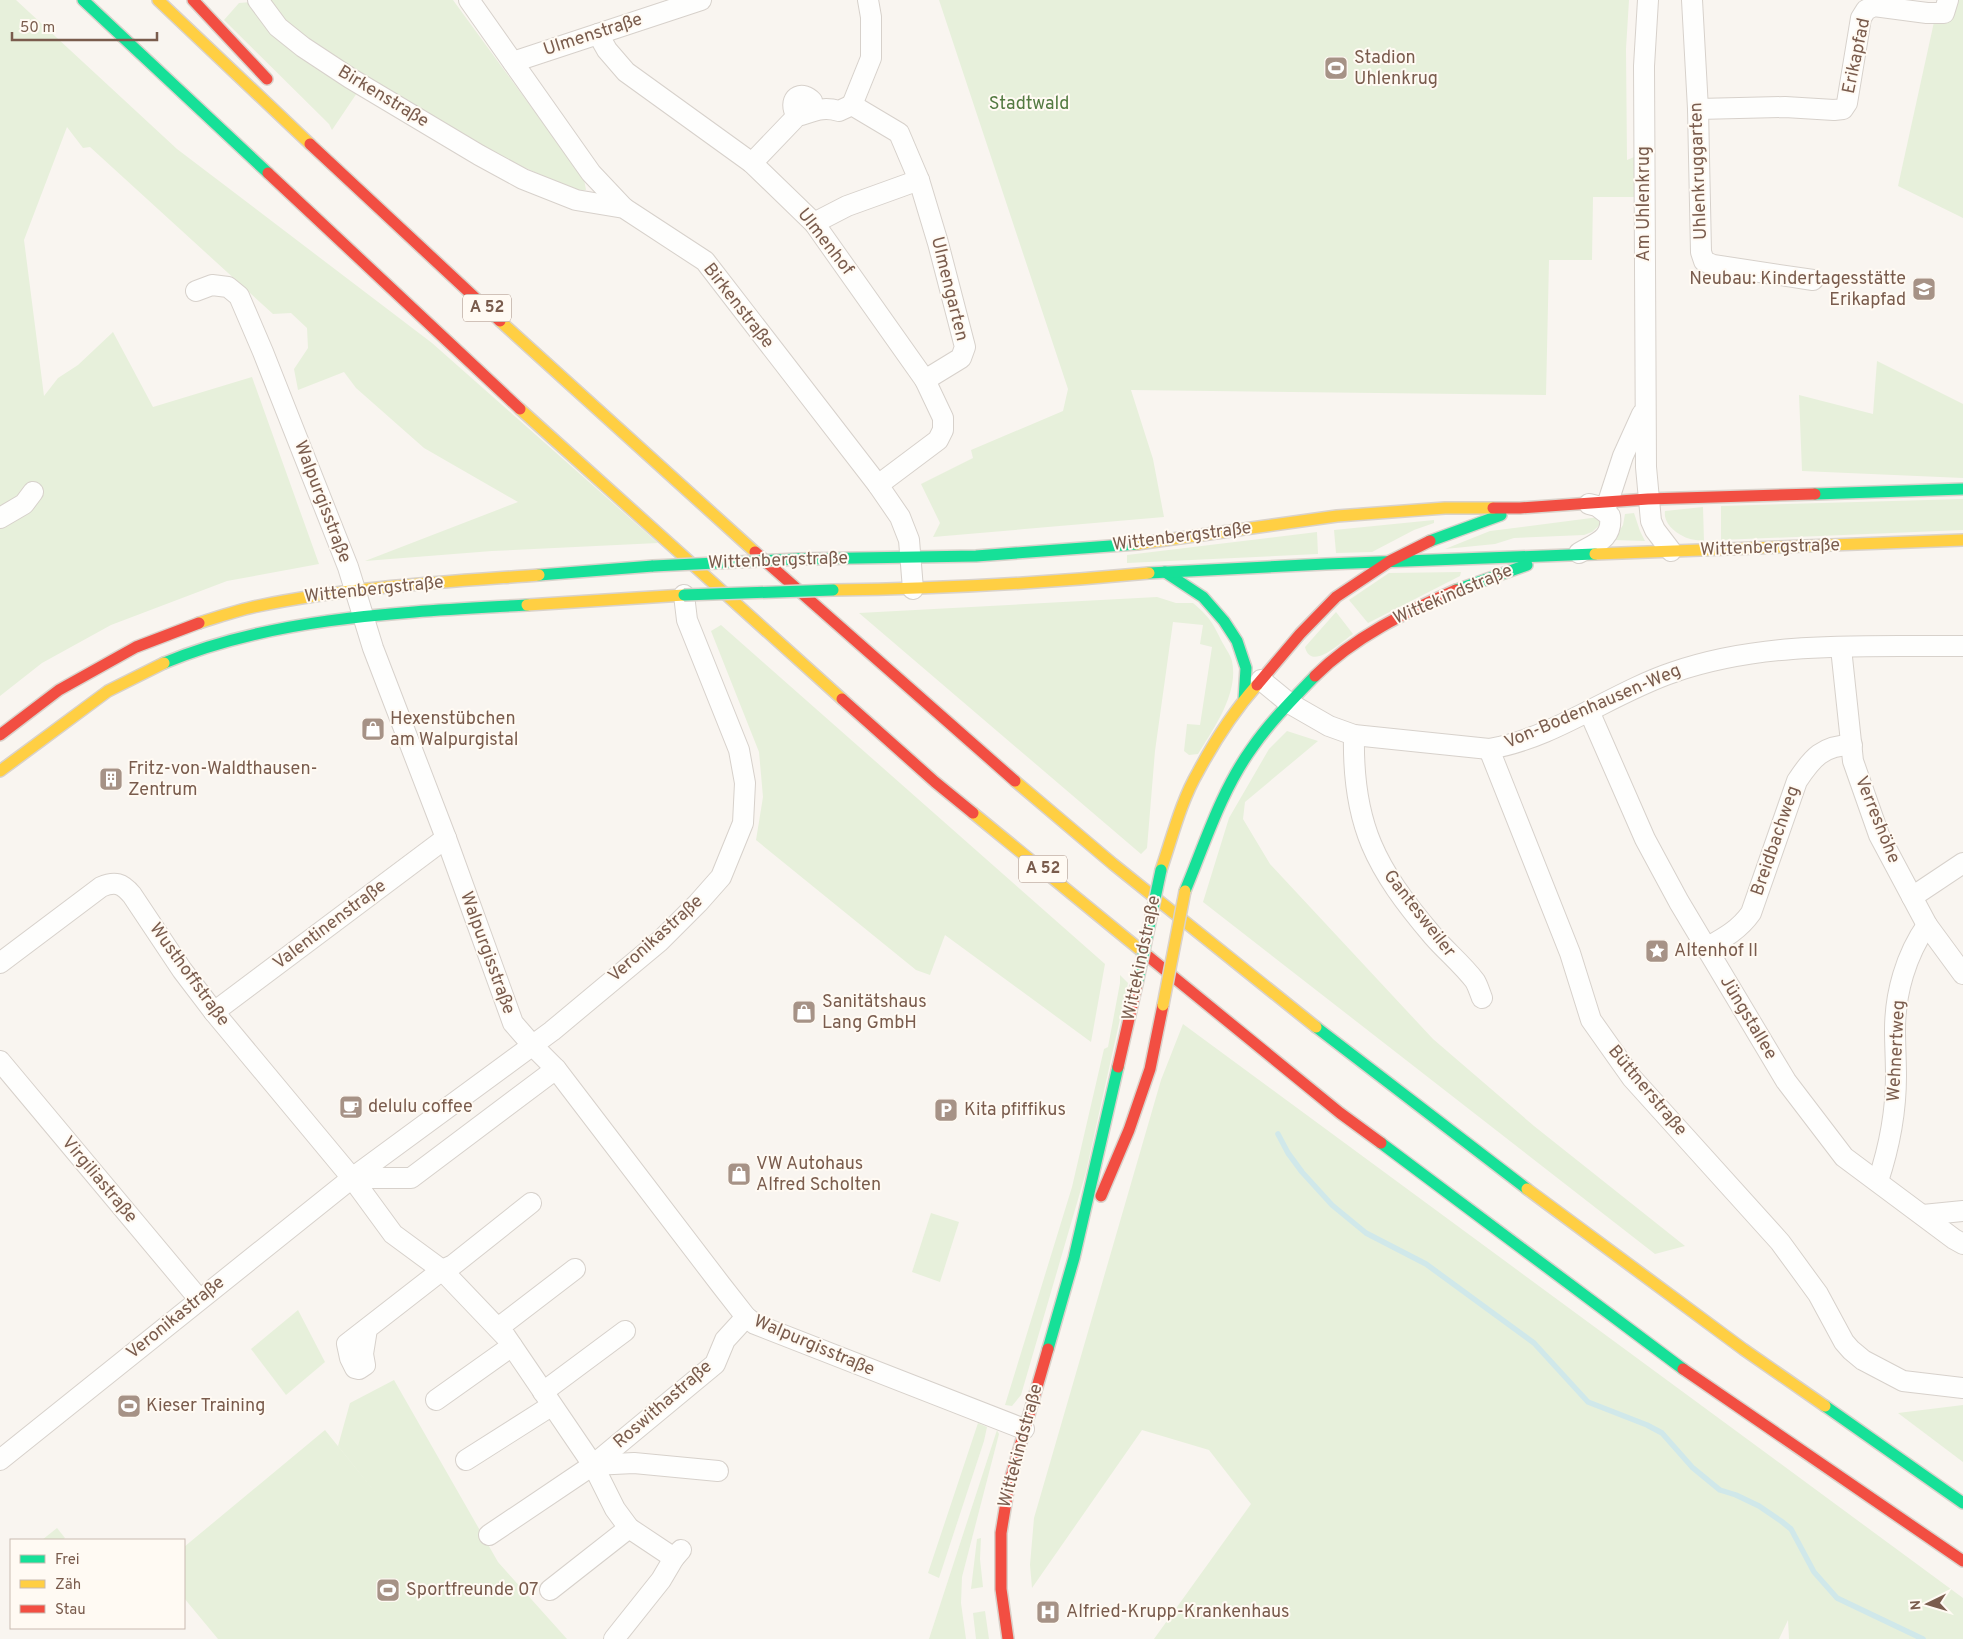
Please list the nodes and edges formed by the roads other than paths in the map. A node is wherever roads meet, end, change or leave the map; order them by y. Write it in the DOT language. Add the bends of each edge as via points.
graph roads {
  1 [pos="83,0"];
  2 [pos="158,0"];
  3 [pos="193,0"];
  4 [pos="258,0"];
  5 [pos="469,0"];
  6 [pos="701,0"];
  7 [pos="868,0"];
  8 [pos="1648,0"];
  9 [pos="1692,0"];
  10 [pos="1948,0"];
  11 [pos="598,34"];
  12 [pos="514,62"];
  13 [pos="276,88"];
  14 [pos="852,104"];
  15 [pos="1698,109"];
  16 [pos="299,117"];
  17 [pos="324,157"];
  18 [pos="752,164"];
  19 [pos="919,180"];
  20 [pos="624,208"];
  21 [pos="814,223"];
  22 [pos="1813,280"];
  23 [pos="196,291"];
  24 [pos="925,380"];
  25 [pos="1645,408"];
  26 [pos="878,485"];
  27 [pos="1963,489"];
  28 [pos="33,492"];
  29 [pos="1648,499"];
  30 [pos="1598,503"];
  31 [pos="1520,508"];
  32 [pos="0,518"];
  33 [pos="1963,540"];
  34 [pos="1671,551"];
  35 [pos="1577,554"];
  36 [pos="1555,555"];
  37 [pos="912,557"];
  38 [pos="1390,561"];
  39 [pos="1165,572"];
  40 [pos="914,589"];
  41 [pos="355,590"];
  42 [pos="684,595"];
  43 [pos="362,618"];
  44 [pos="1963,646"];
  45 [pos="1842,648"];
  46 [pos="1261,680"];
  47 [pos="1244,700"];
  48 [pos="1289,703"];
  49 [pos="1589,711"];
  50 [pos="0,735"];
  51 [pos="1354,735"];
  52 [pos="1852,745"];
  53 [pos="1489,749"];
  54 [pos="0,771"];
  55 [pos="446,838"];
  56 [pos="1963,863"];
  57 [pos="1912,897"];
  58 [pos="1927,925"];
  59 [pos="1706,948"];
  60 [pos="0,963"];
  61 [pos="1963,974"];
  62 [pos="1482,998"];
  63 [pos="214,1012"];
  64 [pos="533,1046"];
  65 [pos="0,1061"];
  66 [pos="556,1069"];
  67 [pos="352,1178"];
  68 [pos="1878,1181"];
  69 [pos="531,1204"];
  70 [pos="1963,1211"];
  71 [pos="1923,1215"];
  72 [pos="1963,1244"];
  73 [pos="1074,1258"];
  74 [pos="575,1269"];
  75 [pos="442,1270"];
  76 [pos="199,1299"];
  77 [pos="746,1317"];
  78 [pos="498,1328"];
  79 [pos="368,1329"];
  80 [pos="624,1331"];
  81 [pos="512,1346"];
  82 [pos="1963,1388"];
  83 [pos="547,1399"];
  84 [pos="436,1400"];
  85 [pos="1024,1429"];
  86 [pos="0,1460"];
  87 [pos="466,1460"];
  88 [pos="593,1465"];
  89 [pos="718,1471"];
  90 [pos="1963,1503"];
  91 [pos="629,1528"];
  92 [pos="488,1535"];
  93 [pos="1963,1561"];
  94 [pos="550,1590"];
  95 [pos="614,1639"];
  96 [pos="1008,1639"];
  1 -- 93 [label="main road, A 52" via="566,452 935,782 1340,1113 1697,1379"];
  2 -- 17 [label="main road, A 52"];
  3 -- 13 [label="main road"];
  4 -- 20 [label="street, Birkenstraße" via="278,27 303,47 479,155 523,179 576,200"];
  5 -- 12 [label="street"];
  6 -- 11 [label="street, Ulmenstraße"];
  7 -- 14 [label="street" via="870,58"];
  8 -- 25 [label="street, Am Uhlenkrug" via="1644,76"];
  9 -- 15 [label="street, Uhlenkruggarten"];
  10 -- 15 [label="street, Erikapfad" via="1944,13 1884,6 1866,10 1861,18 1847,103 1843,109"];
  11 -- 12 [label="street, Ulmenstraße"];
  11 -- 18 [label="street, Ulmenhof" via="626,72"];
  12 -- 20 [label="street" via="590,173"];
  14 -- 18 [label="street" via="839,110 829,108 797,116"];
  14 -- 19 [label="street, Ulmengarten" via="899,133"];
  15 -- 22 [label="street, Uhlenkruggarten" via="1701,252 1704,262"];
  16 -- 17 [label="main road"];
  17 -- 90 [label="main road, A 52" via="622,433 852,639 1113,863 1377,1075 1548,1205 1717,1330"];
  18 -- 21 [label="street, Ulmenhof"];
  19 -- 21 [label="street" via="847,206"];
  19 -- 24 [label="street, Ulmengarten" via="965,348 960,358"];
  20 -- 26 [label="street, Birkenstraße" via="705,262"];
  21 -- 24 [label="street, Ulmenhof"];
  23 -- 41 [label="street, Walpurgisstraße" via="212,285 228,286 239,296 342,550"];
  24 -- 26 [label="street, Ulmenhof" via="943,418 943,430 938,440"];
  25 -- 29 [label="street, Am Uhlenkrug"];
  25 -- 30 [label="street, Am Uhlenkrug"];
  26 -- 37 [label="street, Birkenstraße" via="900,517"];
  27 -- 29 [label="main road, Wittenbergstraße"];
  28 -- 32 [label="street" via="24,504"];
  29 -- 30 [label="main road, Wittenbergstraße"];
  29 -- 34 [label="street, Am Uhlenkrug" via="1650,521"];
  30 -- 31 [label="main road, Wittenbergstraße"];
  30 -- 35 [label="street, Wittenbergstraße" via="1597,506 1610,516 1610,531"];
  31 -- 37 [label="main road, Wittenbergstraße" via="1445,508 1337,516 1160,542 976,556"];
  31 -- 38 [label="main road, Wittekindstraße" via="1442,536"];
  33 -- 34 [label="main road, Wittenbergstraße"];
  34 -- 35 [label="main road, Wittenbergstraße"];
  35 -- 36 [label="main road, Wittenbergstraße"];
  36 -- 38 [label="main road, Wittenbergstraße"];
  36 -- 48 [label="main road, Wittekindstraße" via="1468,585 1406,612 1324,667"];
  37 -- 40 [label="street, Birkenstraße"];
  37 -- 41 [label="main road, Wittenbergstraße, bridge" via="653,566"];
  38 -- 39 [label="main road, Wittenbergstraße"];
  38 -- 46 [label="main road, Wittekindstraße" via="1336,597"];
  39 -- 40 [label="main road, Wittenbergstraße"];
  39 -- 47 [label="main road" via="1203,597 1237,641 1246,668"];
  40 -- 42 [label="main road, Wittenbergstraße, bridge"];
  41 -- 43 [label="street, Walpurgisstraße"];
  41 -- 50 [label="main road, Wittenbergstraße" via="256,606 192,625 136,647 59,690"];
  42 -- 43 [label="main road, Wittenbergstraße" via="515,604"];
  42 -- 64 [label="street, Veronikastraße" via="687,620 739,750 745,784 743,823 721,878 698,903 660,941"];
  43 -- 54 [label="main road, Wittenbergstraße" via="315,622 235,637 181,655 108,691"];
  43 -- 55 [label="street, Walpurgisstraße"];
  44 -- 45 [label="street, Von-Bodenhausen-Weg"];
  45 -- 49 [label="street, Von-Bodenhausen-Weg" via="1767,650 1707,662 1645,682"];
  45 -- 52 [label="street, Verreshöhe"];
  46 -- 47 [label="main road, Wittekindstraße"];
  46 -- 48 [label="street"];
  47 -- 73 [label="main road, Wittekindstraße, bridge" via="1197,773 1161,870"];
  48 -- 51 [label="street, Von-Bodenhausen-Weg" via="1329,726"];
  48 -- 73 [label="main road, Wittekindstraße, bridge" via="1251,749 1225,795 1185,891 1150,1069 1129,1130"];
  49 -- 53 [label="street, Von-Bodenhausen-Weg" via="1506,746"];
  49 -- 59 [label="street, Jüngstallee" via="1645,839"];
  51 -- 53 [label="street, Von-Bodenhausen-Weg"];
  51 -- 62 [label="street, Gantesweiler" via="1354,784 1364,826 1376,856 1403,900 1476,982"];
  52 -- 57 [label="street, Verreshöhe" via="1853,761 1879,835"];
  52 -- 59 [label="street, Breidbachweg" via="1837,745 1820,754 1796,781 1750,913 1730,935"];
  53 -- 82 [label="street, Büttnerstraße" via="1567,944 1591,1020 1632,1078 1780,1242 1818,1294 1844,1342 1862,1360 1897,1378"];
  55 -- 63 [label="street, Valentinenstraße"];
  55 -- 64 [label="street, Walpurgisstraße" via="513,1023"];
  56 -- 57 [label="street"];
  57 -- 58 [label="street, Verreshöhe"];
  58 -- 61 [label="street, Verreshöhe"];
  58 -- 68 [label="street, Wehnertweg" via="1906,963 1899,994 1893,1120"];
  59 -- 68 [label="street, Jüngstallee" via="1786,1081 1844,1156"];
  60 -- 63 [label="street, Wusthoffstraße" via="101,887 117,883 132,895"];
  63 -- 67 [label="street, Wusthoffstraße"];
  64 -- 66 [label="street, Walpurgisstraße"];
  64 -- 67 [label="street, Veronikastraße"];
  65 -- 76 [label="street, Virgiliastraße"];
  66 -- 67 [label="street" via="412,1178"];
  66 -- 77 [label="street, Walpurgisstraße"];
  67 -- 75 [label="street" via="393,1234"];
  67 -- 76 [label="street, Veronikastraße"];
  68 -- 71 [label="street, Jüngstallee"];
  69 -- 75 [label="street" via="453,1265"];
  70 -- 71 [label="street"];
  71 -- 72 [label="street, Jüngstallee"];
  73 -- 85 [label="main road, Wittekindstraße"];
  74 -- 78 [label="street"];
  75 -- 78 [label="street"];
  75 -- 79 [label="street"];
  76 -- 86 [label="street, Veronikastraße"];
  77 -- 85 [label="street, Walpurgisstraße" via="792,1339"];
  77 -- 88 [label="street, Roswithastraße" via="725,1340 714,1364"];
  78 -- 81 [label="street"];
  80 -- 83 [label="street"];
  81 -- 83 [label="street"];
  81 -- 84 [label="street"];
  83 -- 87 [label="street"];
  83 -- 88 [label="street"];
  85 -- 96 [label="main road, Wittekindstraße" via="1009,1484 1001,1532 1000,1578"];
  88 -- 89 [label="street, Roswithastraße" via="634,1463"];
  88 -- 91 [label="street" via="615,1509"];
  88 -- 92 [label="street, Roswithastraße"];
  91 -- 94 [label="street"];
  91 -- 95 [label="street" via="678,1554"];
}
